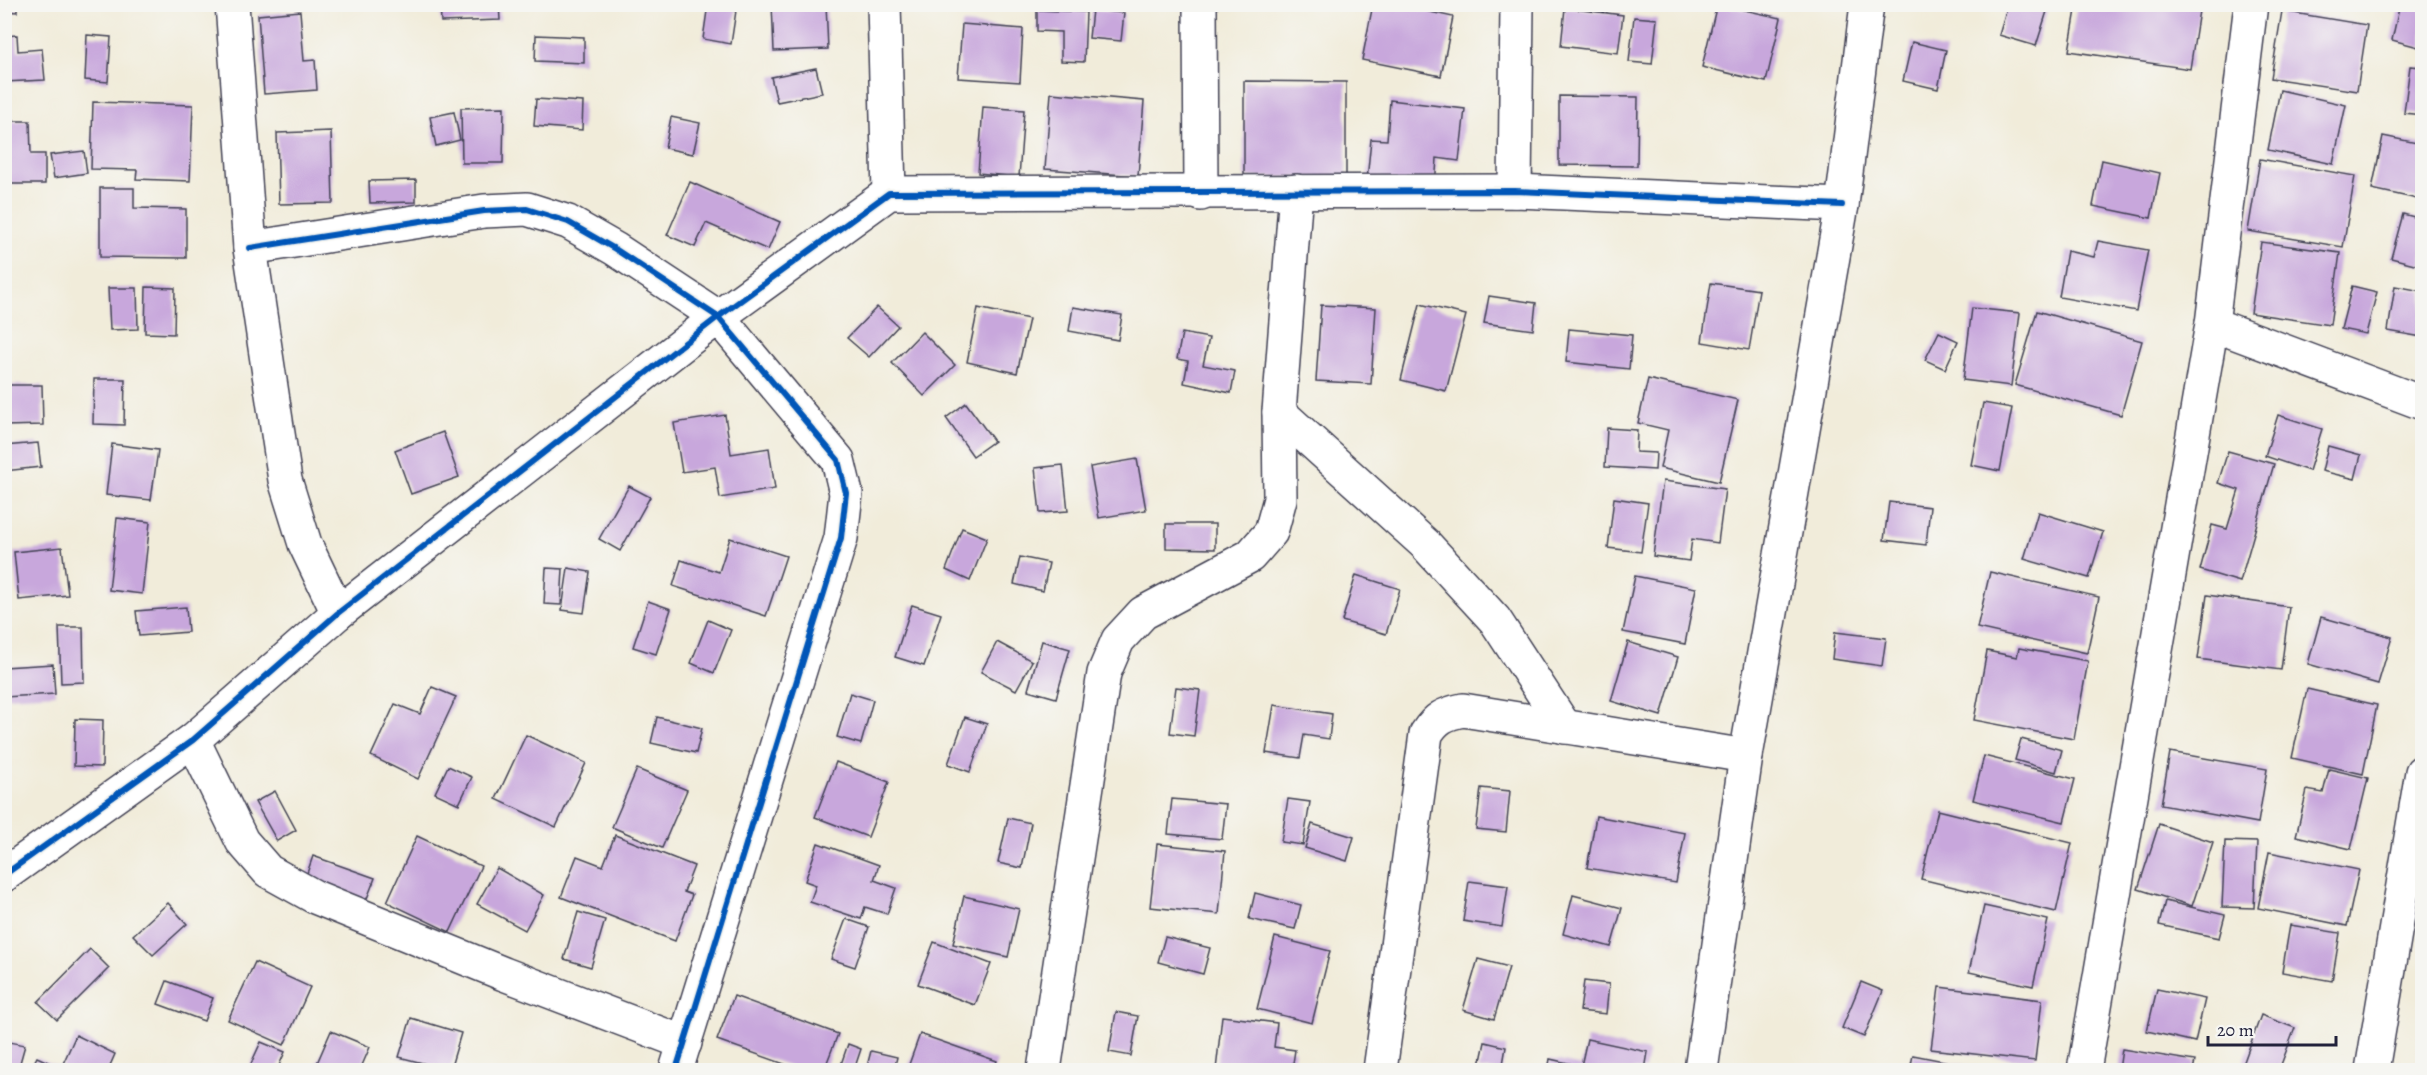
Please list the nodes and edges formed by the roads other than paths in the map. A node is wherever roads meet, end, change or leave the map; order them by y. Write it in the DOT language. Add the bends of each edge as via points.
graph roads {
  1 [pos="232,4"];
  2 [pos="884,4"];
  3 [pos="1200,4"];
  4 [pos="1518,4"];
  5 [pos="1867,4"];
  6 [pos="2251,4"];
  7 [pos="1296,191"];
  8 [pos="1515,191"];
  9 [pos="889,193"];
  10 [pos="1201,194"];
  11 [pos="1842,205"];
  12 [pos="250,248"];
  13 [pos="718,317"];
  14 [pos="2212,324"];
  15 [pos="2422,403"];
  16 [pos="1279,412"];
  17 [pos="338,613"];
  18 [pos="1565,727"];
  19 [pos="193,740"];
  20 [pos="1746,756"];
  21 [pos="2422,772"];
  22 [pos="4,875"];
  23 [pos="680,1057"];
  24 [pos="1044,1071"];
  25 [pos="1380,1071"];
  26 [pos="1701,1071"];
  27 [pos="2084,1071"];
  28 [pos="2372,1071"];
  1 -- 12 [label="street"];
  2 -- 9 [label="street"];
  3 -- 10 [label="street"];
  4 -- 8 [label="street"];
  5 -- 11 [label="street"];
  6 -- 14 [label="street"];
  7 -- 8 [label="street"];
  7 -- 10 [label="street"];
  7 -- 16 [label="street"];
  8 -- 11 [label="street"];
  9 -- 10 [label="street"];
  9 -- 13 [label="street"];
  11 -- 20 [label="street"];
  12 -- 13 [label="street" via="484,211 527,209 568,222"];
  12 -- 17 [label="street" via="285,480 305,544"];
  13 -- 17 [label="street"];
  13 -- 23 [label="street" via="838,460 846,493 841,538"];
  14 -- 15 [label="street"];
  14 -- 27 [label="street"];
  16 -- 18 [label="street" via="1425,544 1480,603"];
  16 -- 24 [label="street" via="1280,499 1271,532 1250,556 1143,613 1119,640 1104,673"];
  17 -- 19 [label="street"];
  18 -- 20 [label="street"];
  18 -- 25 [label="street" via="1463,710 1443,714 1426,734"];
  19 -- 22 [label="street"];
  19 -- 23 [label="street" via="242,841 268,871 315,897 504,974"];
  20 -- 26 [label="street"];
  21 -- 28 [label="street"];
}
